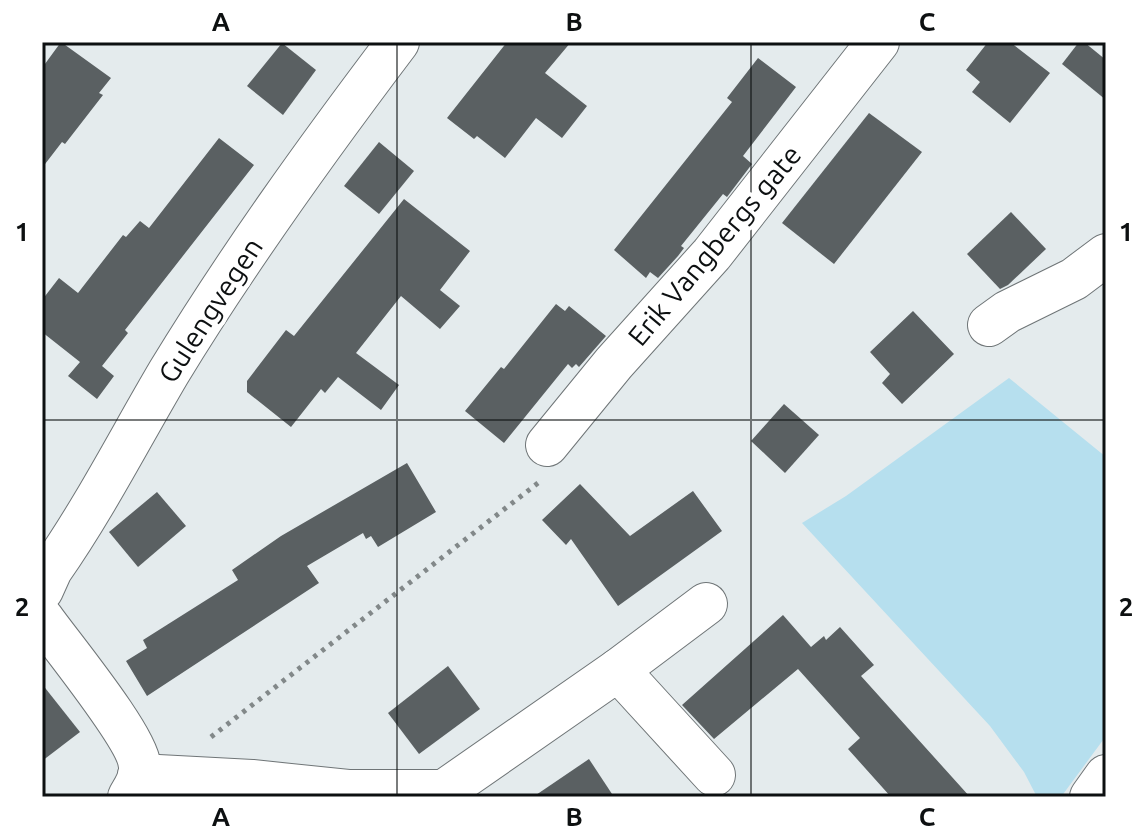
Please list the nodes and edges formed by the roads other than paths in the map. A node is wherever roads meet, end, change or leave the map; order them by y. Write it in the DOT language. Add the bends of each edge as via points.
graph roads {
  1 [pos="398,42"];
  2 [pos="878,42"];
  3 [pos="1106,255"];
  4 [pos="989,325"];
  5 [pos="548,460"];
  6 [pos="42,590"];
  7 [pos="706,604"];
  8 [pos="42,618"];
  9 [pos="618,670"];
  10 [pos="714,775"];
  11 [pos="1106,776"];
  12 [pos="134,786"];
  13 [pos="1091,797"];
  1 -- 6 [label="street, Gulengvegen" via="232,273"];
  2 -- 5 [label="street, Erik Vangbergs gate" via="712,254 614,363"];
  3 -- 4 [label="street" via="1074,279"];
  7 -- 9 [label="street"];
  8 -- 12 [label="street" via="126,733 138,757"];
  9 -- 10 [label="street"];
  9 -- 12 [label="street" via="444,791 348,791 183,777"];
  11 -- 13 [label="street"];
}
